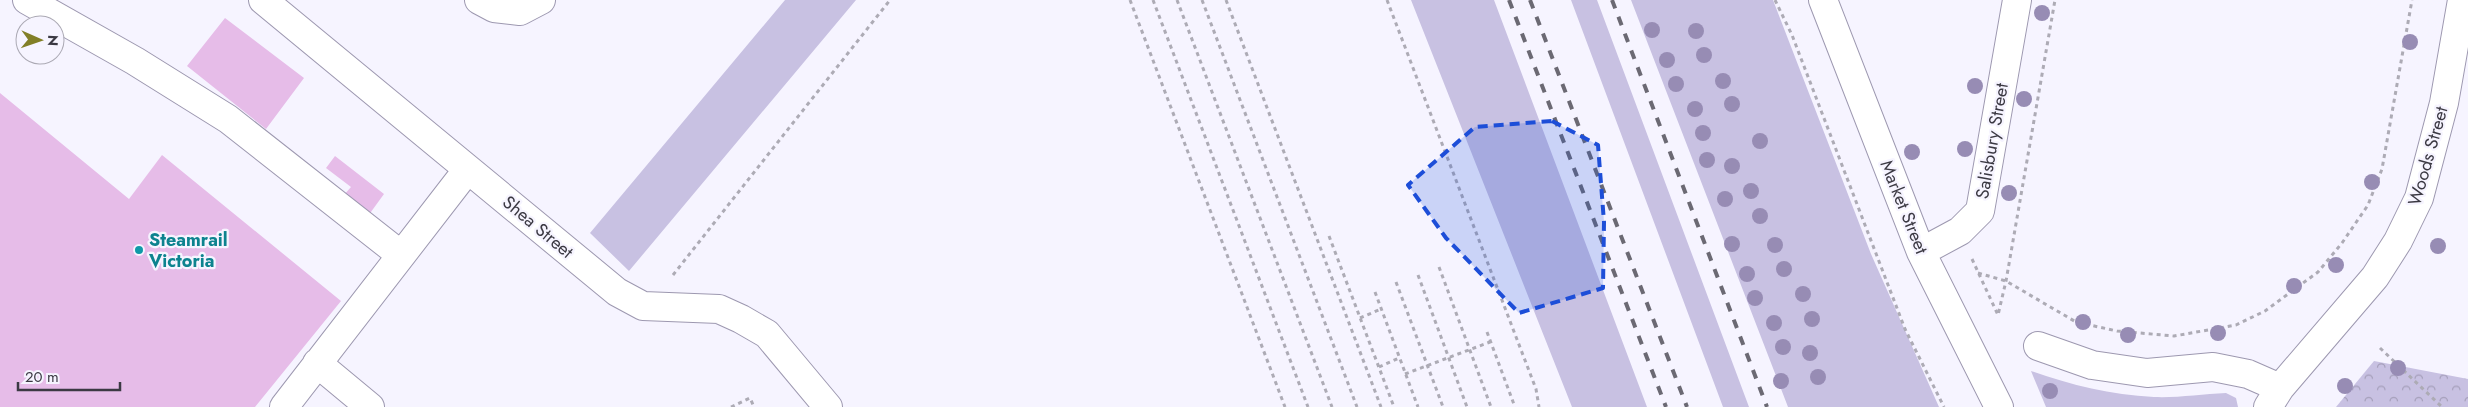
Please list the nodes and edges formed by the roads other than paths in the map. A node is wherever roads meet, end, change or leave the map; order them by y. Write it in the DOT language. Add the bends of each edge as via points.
graph roads {
  1 [pos="26,0"];
  2 [pos="263,0"];
  3 [pos="479,0"];
  4 [pos="541,0"];
  5 [pos="1823,0"];
  6 [pos="2017,0"];
  7 [pos="2462,0"];
  8 [pos="2456,105"];
  9 [pos="468,169"];
  10 [pos="1922,252"];
  11 [pos="401,255"];
  12 [pos="2038,346"];
  13 [pos="317,363"];
  14 [pos="2274,397"];
  15 [pos="284,407"];
  16 [pos="370,407"];
  17 [pos="828,407"];
  18 [pos="1999,407"];
  1 -- 11 [label="street" via="136,61 228,119"];
  2 -- 9 [label="street, Shea Street"];
  3 -- 4 [label="street" via="494,8 520,11"];
  5 -- 10 [label="street, Market Street"];
  6 -- 10 [label="street, Salisbury Street" via="1980,211 1960,231"];
  7 -- 8 [label="street, Woods Street"];
  8 -- 14 [label="street, Woods Street" via="2398,241 2375,277"];
  9 -- 11 [label="street"];
  9 -- 17 [label="street, Shea Street" via="632,302 659,308 719,309 767,334"];
  10 -- 18 [label="street, Market Street"];
  11 -- 13 [label="street"];
  12 -- 14 [label="street, Woods Street" via="2092,365 2147,373 2213,367 2248,374"];
  13 -- 15 [label="street"];
  13 -- 16 [label="street"];
}
